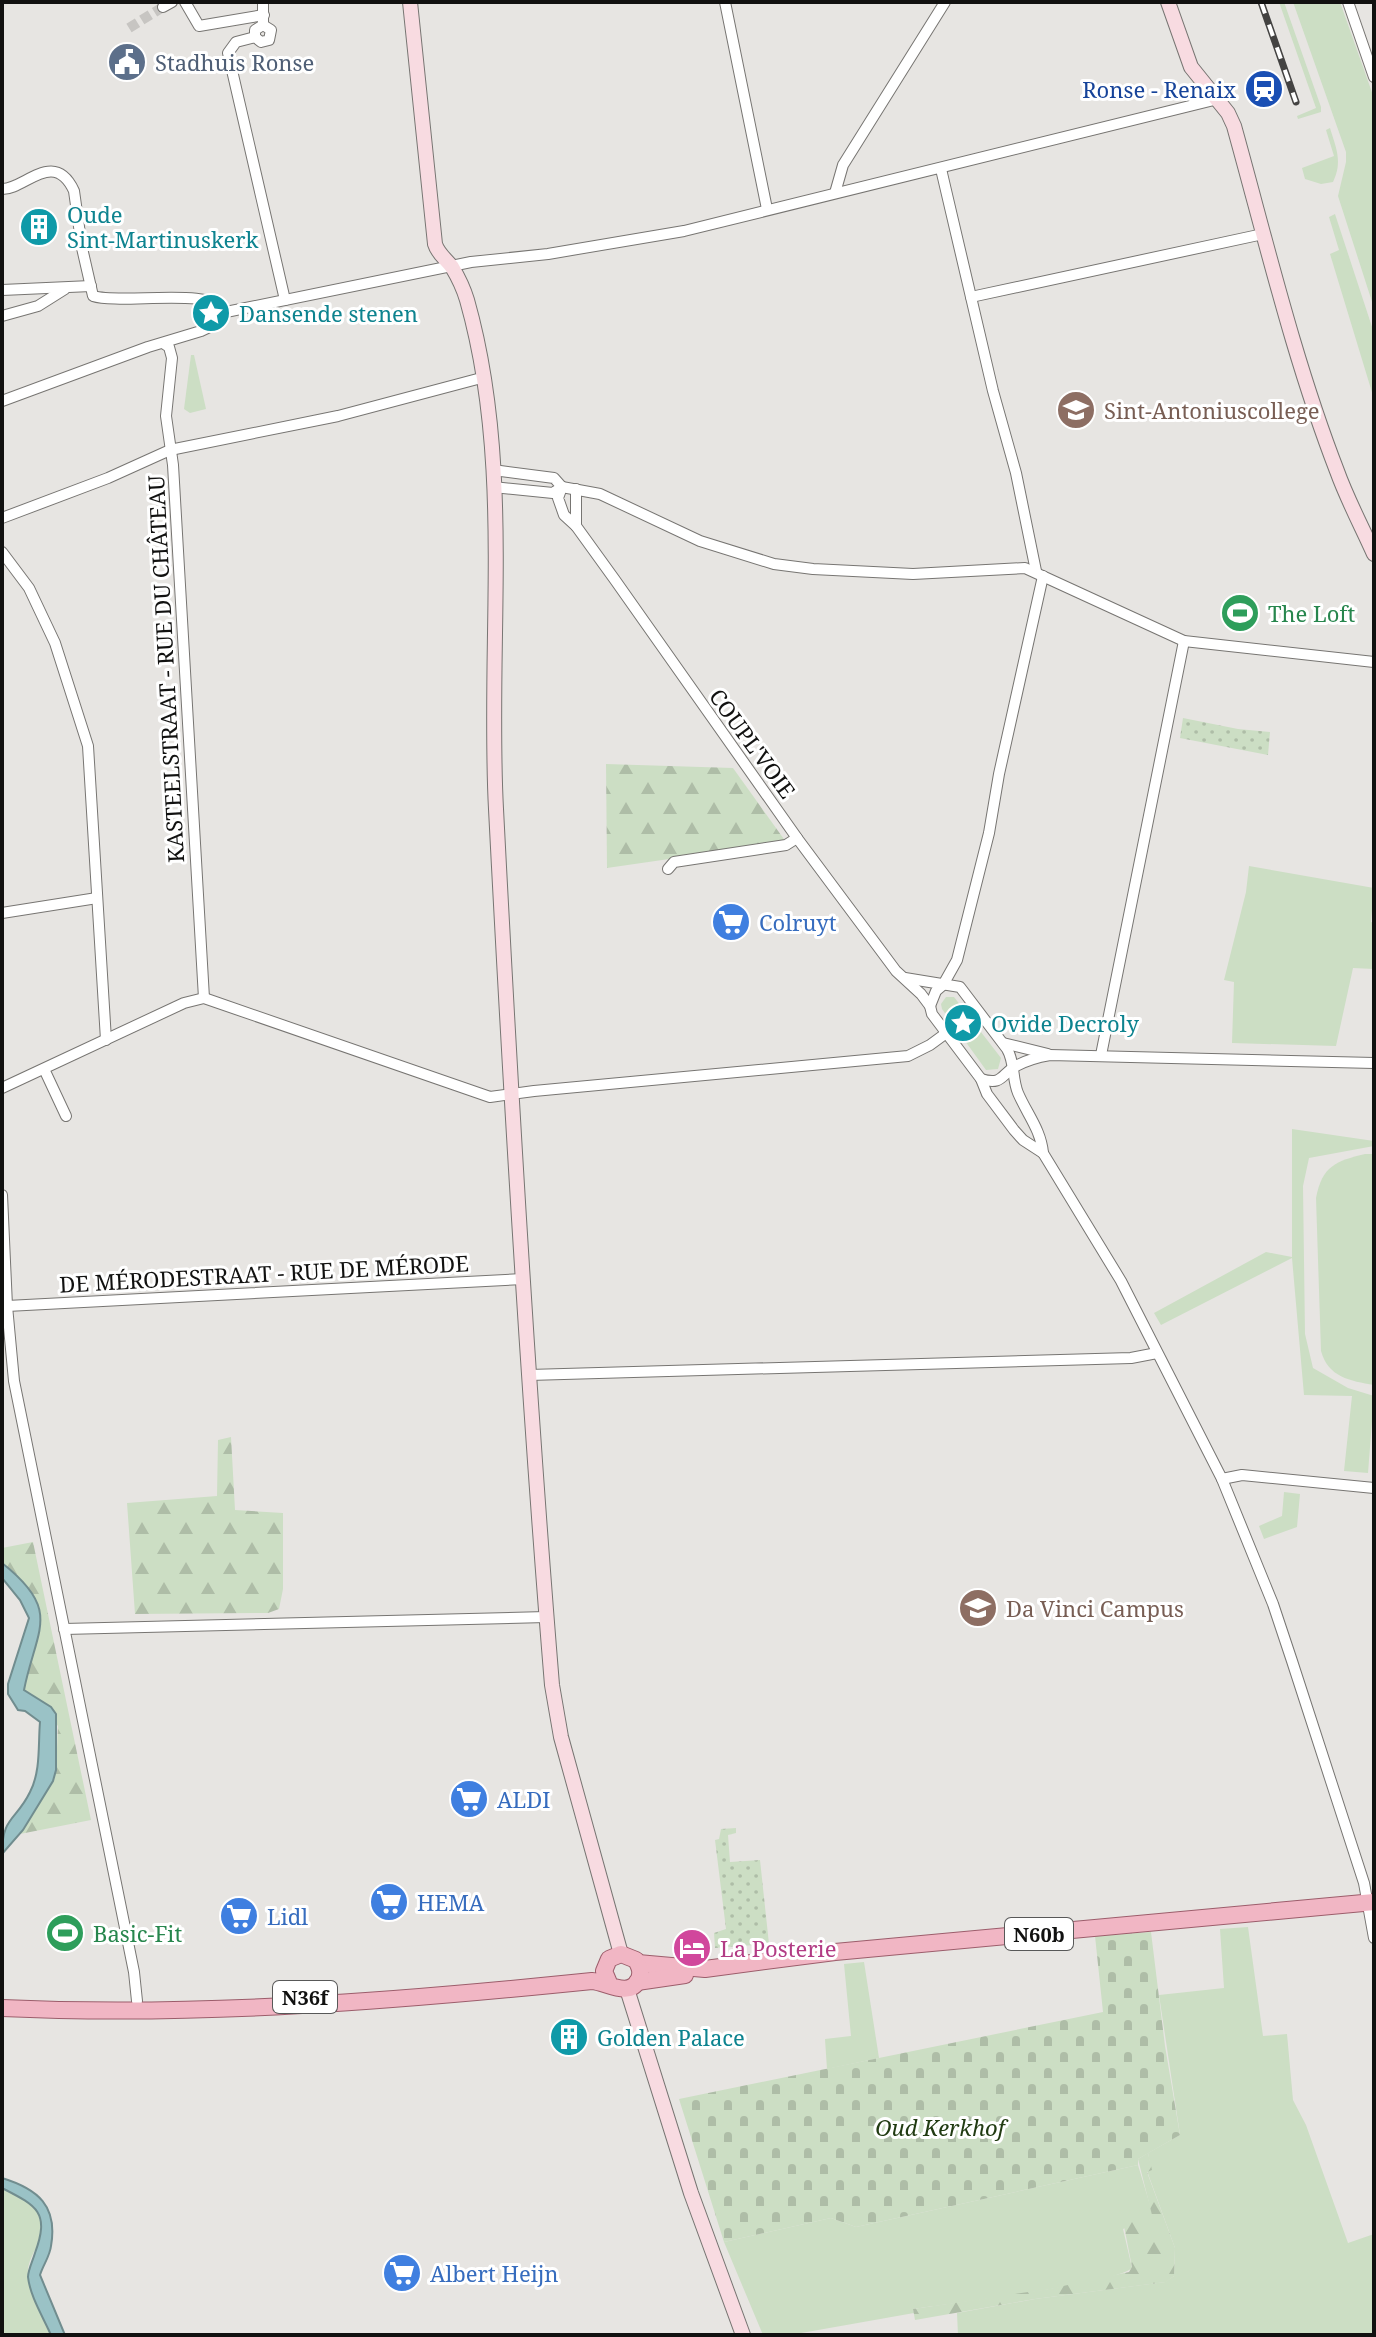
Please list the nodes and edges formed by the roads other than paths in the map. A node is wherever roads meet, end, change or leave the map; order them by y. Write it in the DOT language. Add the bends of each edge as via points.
graph roads {
  1 [pos="185,2"];
  2 [pos="263,2"];
  3 [pos="410,2"];
  4 [pos="725,2"];
  5 [pos="945,2"];
  6 [pos="1168,2"];
  7 [pos="1348,2"];
  8 [pos="264,20"];
  9 [pos="1371,56"];
  10 [pos="1374,77"];
  11 [pos="1218,99"];
  12 [pos="941,169"];
  13 [pos="2,189"];
  14 [pos="835,193"];
  15 [pos="767,209"];
  16 [pos="1263,234"];
  17 [pos="452,268"];
  18 [pos="91,286"];
  19 [pos="67,288"];
  20 [pos="8,290"];
  21 [pos="971,297"];
  22 [pos="285,300"];
  23 [pos="226,312"];
  24 [pos="2,316"];
  25 [pos="163,343"];
  26 [pos="485,377"];
  27 [pos="2,401"];
  28 [pos="170,450"];
  29 [pos="493,470"];
  30 [pos="493,487"];
  31 [pos="562,487"];
  32 [pos="576,489"];
  33 [pos="2,518"];
  34 [pos="576,526"];
  35 [pos="2,552"];
  36 [pos="1374,554"];
  37 [pos="1040,574"];
  38 [pos="1184,641"];
  39 [pos="1374,662"];
  40 [pos="797,838"];
  41 [pos="668,869"];
  42 [pos="97,898"];
  43 [pos="2,913"];
  44 [pos="905,978"];
  45 [pos="943,985"];
  46 [pos="204,998"];
  47 [pos="930,1006"];
  48 [pos="945,1034"];
  49 [pos="106,1040"];
  50 [pos="1003,1043"];
  51 [pos="1050,1055"];
  52 [pos="1101,1055"];
  53 [pos="1374,1063"];
  54 [pos="1012,1068"];
  55 [pos="44,1069"];
  56 [pos="981,1079"];
  57 [pos="2,1088"];
  58 [pos="511,1096"];
  59 [pos="66,1116"];
  60 [pos="1043,1153"];
  61 [pos="2,1195"];
  62 [pos="523,1279"];
  63 [pos="7,1306"];
  64 [pos="1157,1353"];
  65 [pos="529,1375"];
  66 [pos="1222,1479"];
  67 [pos="1374,1488"];
  68 [pos="546,1617"];
  69 [pos="64,1629"];
  70 [pos="1371,1903"];
  71 [pos="1374,1938"];
  72 [pos="621,1954"];
  73 [pos="638,1963"];
  74 [pos="705,1969"];
  75 [pos="607,1975"];
  76 [pos="632,1986"];
  77 [pos="2,1998"];
  78 [pos="137,2001"];
  79 [pos="2,2008"];
  80 [pos="743,2335"];
  1 -- 8 [label="street" via="199,26"];
  2 -- 8 [label="street"];
  3 -- 17 [label="street" via="435,244"];
  4 -- 15 [label="street"];
  5 -- 14 [label="street" via="843,165"];
  6 -- 11 [label="street" via="1188,61"];
  7 -- 9 [label="street"];
  8 -- 22 [label="street" via="255,37 233,43 229,58"];
  9 -- 10 [label="street"];
  11 -- 12 [label="street"];
  11 -- 16 [label="street" via="1234,126"];
  12 -- 14 [label="street"];
  12 -- 21 [label="street"];
  13 -- 18 [label="street" via="15,188 39,173 67,180 74,191"];
  14 -- 15 [label="street"];
  15 -- 17 [label="street" via="684,231"];
  16 -- 21 [label="street"];
  16 -- 36 [label="street" via="1336,471"];
  17 -- 22 [label="street"];
  17 -- 26 [label="street" via="467,301"];
  18 -- 19 [label="street"];
  18 -- 23 [label="street" via="98,297 200,299 219,303"];
  19 -- 20 [label="street"];
  19 -- 24 [label="street" via="38,306"];
  21 -- 37 [label="street"];
  22 -- 23 [label="street"];
  23 -- 25 [label="street" via="216,324"];
  25 -- 27 [label="street"];
  25 -- 28 [label="street, KASTEELSTRAAT - RUE DU CHÂTEAU" via="172,358 166,416"];
  26 -- 28 [label="street" via="338,416"];
  26 -- 29 [label="street"];
  28 -- 33 [label="street"];
  28 -- 46 [label="street, KASTEELSTRAAT - RUE DU CHÂTEAU"];
  29 -- 30 [label="street"];
  29 -- 31 [label="street" via="554,478"];
  30 -- 31 [label="street" via="553,493"];
  30 -- 58 [label="street" via="493,745"];
  31 -- 32 [label="street"];
  31 -- 34 [label="street, COUPL'VOIE" via="560,507"];
  32 -- 34 [label="street"];
  32 -- 37 [label="street" via="607,497 709,545 774,564 873,573 1019,567"];
  34 -- 40 [label="street, COUPL'VOIE"];
  35 -- 42 [label="street" via="29,588 55,643 88,746"];
  37 -- 38 [label="street"];
  37 -- 45 [label="street" via="989,833 957,960"];
  38 -- 39 [label="street"];
  38 -- 52 [label="street"];
  40 -- 41 [label="street" via="786,845 674,862"];
  40 -- 44 [label="street, COUPL'VOIE"];
  42 -- 43 [label="street"];
  42 -- 49 [label="street"];
  44 -- 45 [label="street"];
  44 -- 47 [label="street, COUPL'VOIE"];
  45 -- 47 [label="street"];
  45 -- 50 [label="street" via="964,991"];
  46 -- 49 [label="street"];
  46 -- 58 [label="street" via="490,1097"];
  47 -- 48 [label="street, COUPL'VOIE"];
  48 -- 56 [label="street, COUPL'VOIE"];
  48 -- 58 [label="street" via="908,1056"];
  49 -- 55 [label="street"];
  50 -- 51 [label="street"];
  50 -- 54 [label="street"];
  51 -- 52 [label="street"];
  51 -- 54 [label="street"];
  52 -- 53 [label="street"];
  54 -- 56 [label="street" via="998,1081"];
  54 -- 60 [label="street"];
  55 -- 57 [label="street"];
  55 -- 59 [label="street"];
  56 -- 60 [label="street, COUPL'VOIE" via="1023,1140"];
  58 -- 62 [label="street"];
  60 -- 64 [label="street" via="1121,1281"];
  61 -- 63 [label="street"];
  62 -- 63 [label="street, DE MÉRODESTRAAT - RUE DE MÉRODE"];
  62 -- 65 [label="street"];
  63 -- 69 [label="street" via="14,1381"];
  64 -- 65 [label="street" via="1131,1358"];
  64 -- 66 [label="street"];
  65 -- 68 [label="street"];
  66 -- 67 [label="street" via="1242,1475"];
  66 -- 70 [label="street" via="1273,1604"];
  68 -- 69 [label="street"];
  68 -- 72 [label="street" via="561,1737"];
  69 -- 78 [label="street"];
  70 -- 71 [label="street"];
  70 -- 74 [label="main road, N60b" via="835,1952"];
  72 -- 73 [label="main road, N60b"];
  72 -- 75 [label="main road" via="613,1956"];
  73 -- 74 [label="main road, N60b"];
  73 -- 76 [label="main road"];
  74 -- 76 [label="main road, N60b"];
  75 -- 76 [label="main road, N60b" via="617,1989"];
  75 -- 78 [label="main road, N36f" via="304,1997"];
  75 -- 79 [label="main road, N36f" via="592,1981 304,2007"];
  76 -- 80 [label="street" via="691,2193"];
  77 -- 78 [label="main road, N36f"];
}
